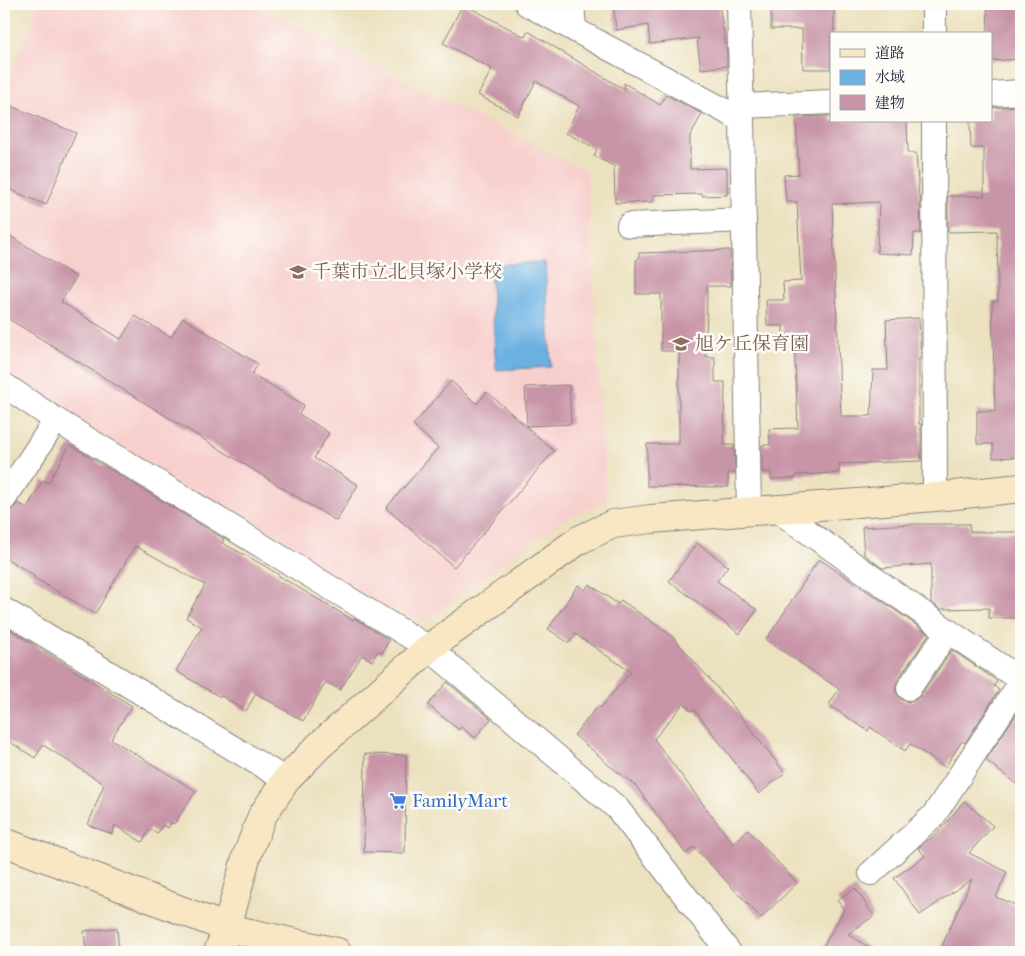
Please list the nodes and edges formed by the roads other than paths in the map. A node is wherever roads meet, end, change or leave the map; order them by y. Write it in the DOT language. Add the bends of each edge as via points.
graph roads {
  1 [pos="527,4"];
  2 [pos="572,4"];
  3 [pos="739,4"];
  4 [pos="934,4"];
  5 [pos="574,28"];
  6 [pos="934,32"];
  7 [pos="1021,92"];
  8 [pos="992,94"];
  9 [pos="830,102"];
  10 [pos="742,113"];
  11 [pos="934,122"];
  12 [pos="744,220"];
  13 [pos="629,225"];
  14 [pos="4,386"];
  15 [pos="56,420"];
  16 [pos="1021,488"];
  17 [pos="935,497"];
  18 [pos="4,500"];
  19 [pos="777,510"];
  20 [pos="749,511"];
  21 [pos="4,610"];
  22 [pos="948,631"];
  23 [pos="429,648"];
  24 [pos="1021,681"];
  25 [pos="909,688"];
  26 [pos="286,780"];
  27 [pos="4,842"];
  28 [pos="871,873"];
  29 [pos="223,940"];
  30 [pos="337,952"];
  31 [pos="729,952"];
  1 -- 5 [label="street"];
  2 -- 5 [label="street"];
  3 -- 10 [label="street"];
  4 -- 6 [label="street"];
  5 -- 10 [label="street"];
  7 -- 8 [label="street"];
  9 -- 10 [label="street"];
  10 -- 12 [label="street"];
  11 -- 17 [label="street"];
  12 -- 13 [label="street"];
  12 -- 20 [label="street"];
  14 -- 15 [label="street"];
  15 -- 18 [label="street"];
  15 -- 23 [label="street"];
  16 -- 17 [label="street"];
  17 -- 19 [label="street"];
  19 -- 20 [label="street"];
  19 -- 22 [label="street"];
  20 -- 23 [label="street" via="613,524 580,540"];
  21 -- 26 [label="street"];
  22 -- 24 [label="street"];
  22 -- 25 [label="street"];
  23 -- 26 [label="street" via="319,746"];
  23 -- 31 [label="street" via="617,808"];
  24 -- 28 [label="street" via="934,815"];
  26 -- 29 [label="street" via="262,816 246,858"];
  27 -- 29 [label="street"];
  29 -- 30 [label="street"];
}
